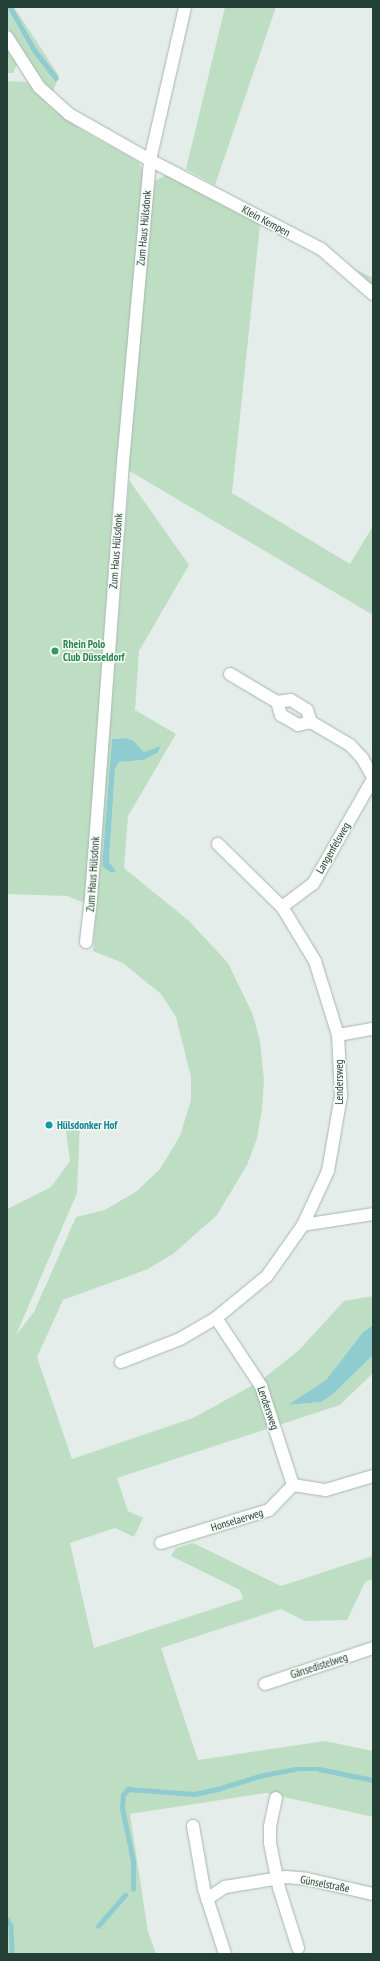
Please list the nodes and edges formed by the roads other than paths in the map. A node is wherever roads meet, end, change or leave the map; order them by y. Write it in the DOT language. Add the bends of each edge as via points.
graph roads {
  1 [pos="185,7"];
  2 [pos="7,37"];
  3 [pos="150,160"];
  4 [pos="373,294"];
  5 [pos="230,674"];
  6 [pos="277,702"];
  7 [pos="311,722"];
  8 [pos="373,778"];
  9 [pos="218,844"];
  10 [pos="282,907"];
  11 [pos="86,942"];
  12 [pos="373,1029"];
  13 [pos="338,1035"];
  14 [pos="373,1214"];
  15 [pos="303,1225"];
  16 [pos="216,1318"];
  17 [pos="121,1362"];
  18 [pos="373,1476"];
  19 [pos="293,1485"];
  20 [pos="161,1543"];
  21 [pos="373,1648"];
  22 [pos="265,1684"];
  23 [pos="276,1798"];
  24 [pos="193,1826"];
  25 [pos="276,1878"];
  26 [pos="373,1894"];
  27 [pos="207,1899"];
  28 [pos="298,1948"];
  29 [pos="225,1954"];
  1 -- 3 [label="street"];
  2 -- 3 [label="street, Klein Kempen" via="32,77 58,106"];
  3 -- 4 [label="street, Klein Kempen" via="321,249"];
  3 -- 11 [label="street, Zum Haus Hülsdonk" via="124,452"];
  5 -- 6 [label="street, Langenfelsweg"];
  6 -- 7 [label="street, Langenfelsweg" via="291,700 307,710"];
  6 -- 7 [label="street, Langenfelsweg" via="281,715 298,725"];
  7 -- 8 [label="street, Langenfelsweg" via="350,745 362,758"];
  8 -- 10 [label="street, Langenfelsweg" via="313,884"];
  9 -- 10 [label="street, Lendersweg"];
  10 -- 13 [label="street, Lendersweg" via="315,961"];
  12 -- 13 [label="street"];
  13 -- 15 [label="street, Lendersweg" via="341,1096 328,1171"];
  14 -- 15 [label="street"];
  15 -- 16 [label="street, Lendersweg" via="267,1276"];
  16 -- 17 [label="street, Lendersweg" via="180,1339"];
  16 -- 19 [label="street, Lendersweg" via="261,1386"];
  18 -- 19 [label="street" via="326,1490"];
  19 -- 20 [label="street, Honselaerweg" via="268,1510"];
  21 -- 22 [label="street, Gänsedistelweg"];
  23 -- 25 [label="street" via="269,1834"];
  24 -- 27 [label="street"];
  25 -- 26 [label="street, Günselstraße" via="307,1879"];
  25 -- 27 [label="street, Günselstraße" via="225,1887"];
  25 -- 28 [label="street"];
  27 -- 29 [label="street"];
}
